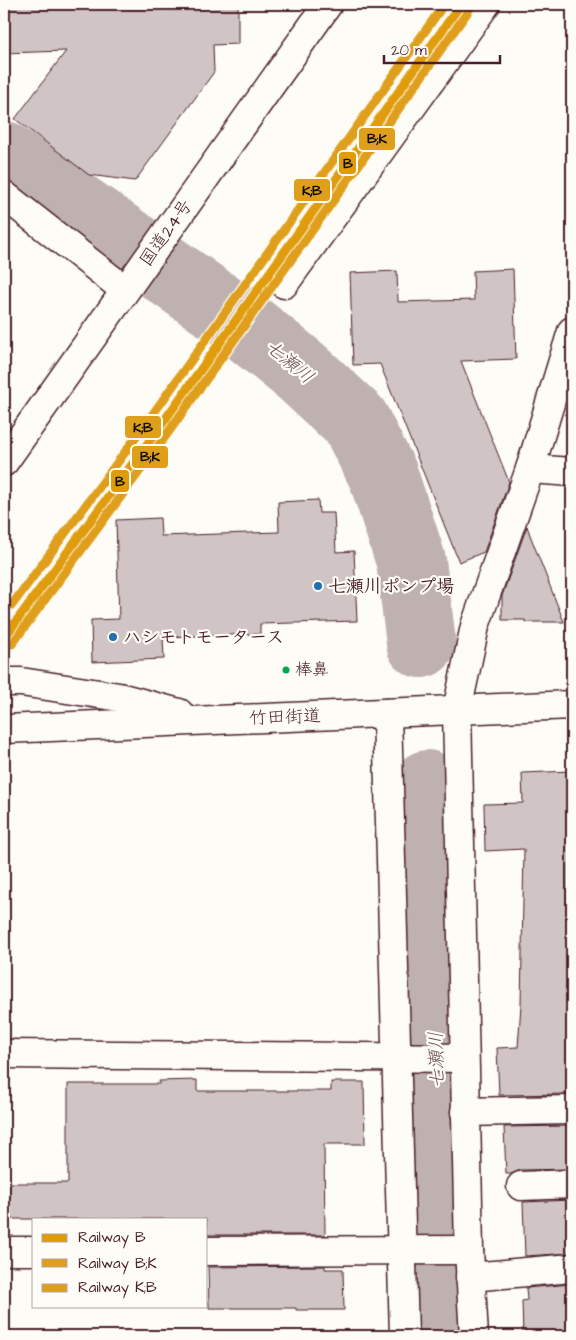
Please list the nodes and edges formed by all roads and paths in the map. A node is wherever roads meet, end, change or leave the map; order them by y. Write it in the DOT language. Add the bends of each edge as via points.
graph roads {
  1 [pos="328,4"];
  2 [pos="486,4"];
  3 [pos="4,195"];
  4 [pos="130,284"];
  5 [pos="284,284"];
  6 [pos="572,330"];
  7 [pos="4,462"];
  8 [pos="530,469"];
  9 [pos="572,472"];
  10 [pos="4,682"];
  11 [pos="571,705"];
  12 [pos="457,710"];
  13 [pos="387,713"];
  14 [pos="203,720"];
  15 [pos="4,729"];
  16 [pos="4,1054"];
  17 [pos="408,1058"];
  18 [pos="456,1058"];
  19 [pos="572,1110"];
  20 [pos="465,1112"];
  21 [pos="572,1184"];
  22 [pos="521,1186"];
  23 [pos="4,1251"];
  24 [pos="32,1251"];
  25 [pos="208,1251"];
  26 [pos="462,1251"];
  27 [pos="414,1252"];
  28 [pos="572,1268"];
  29 [pos="470,1277"];
  30 [pos="404,1336"];
  31 [pos="474,1336"];
  1 -- 4 [label="main road, 国道24号"];
  2 -- 5 [label="main road"];
  3 -- 4 [label="main road"];
  4 -- 7 [label="main road, 国道24号"];
  6 -- 8 [label="main road"];
  8 -- 9 [label="main road"];
  8 -- 12 [label="main road" via="476,626"];
  10 -- 14 [label="main road" via="119,697"];
  11 -- 12 [label="main road, 竹田街道"];
  12 -- 13 [label="main road, 竹田街道"];
  12 -- 18 [label="main road"];
  13 -- 14 [label="main road, 竹田街道"];
  13 -- 17 [label="main road"];
  14 -- 15 [label="main road, 竹田街道"];
  16 -- 17 [label="main road"];
  17 -- 18 [label="main road"];
  17 -- 27 [label="main road"];
  18 -- 20 [label="main road"];
  19 -- 20 [label="main road"];
  20 -- 26 [label="main road"];
  21 -- 22 [label="main road"];
  23 -- 24 [label="main road"];
  25 -- 27 [label="main road"];
  26 -- 27 [label="main road"];
  26 -- 29 [label="main road"];
  27 -- 30 [label="main road"];
  28 -- 29 [label="main road"];
  29 -- 31 [label="main road"];
}
